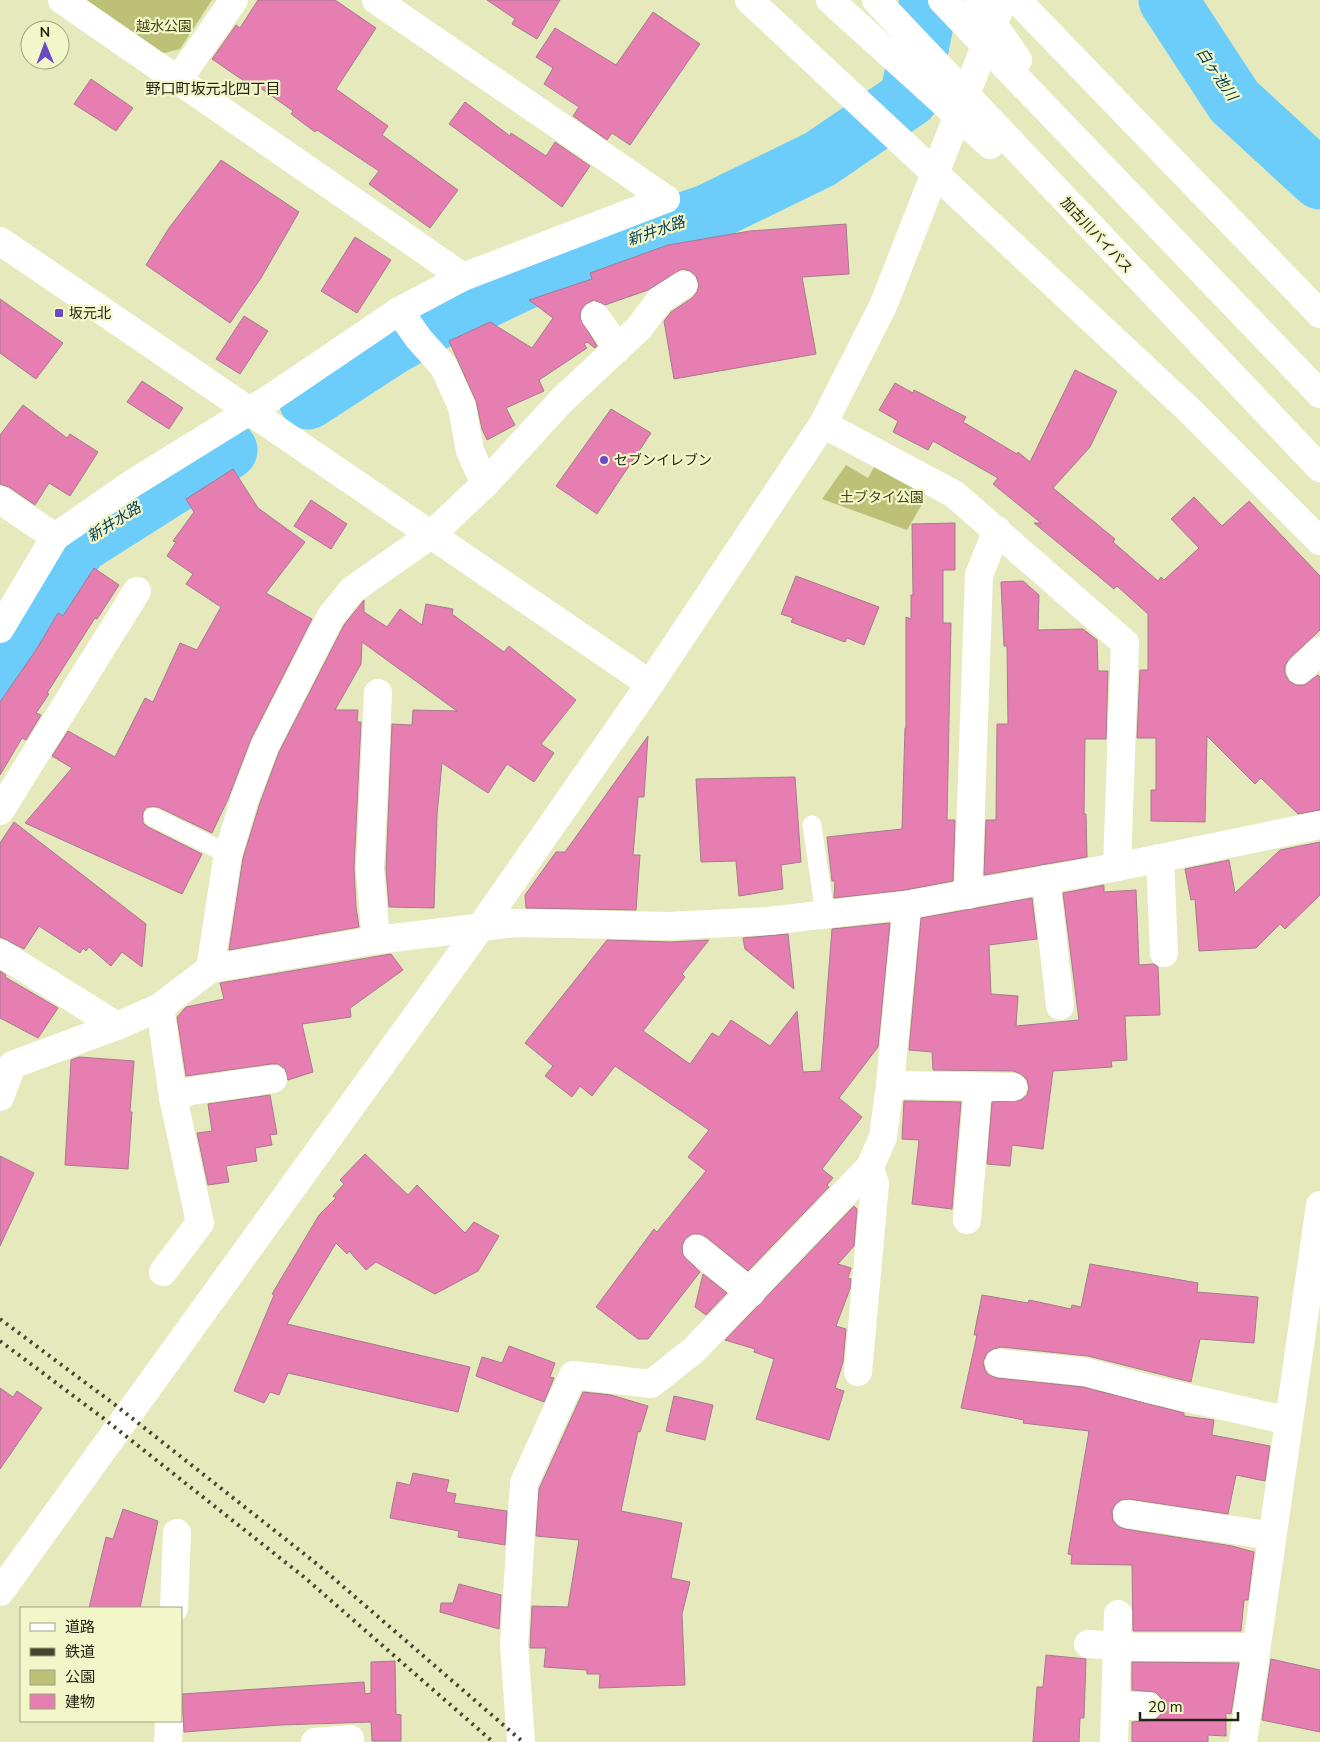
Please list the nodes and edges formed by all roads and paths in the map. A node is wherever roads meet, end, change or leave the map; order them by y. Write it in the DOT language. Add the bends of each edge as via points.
graph roads {
  1 [pos="62,0"];
  2 [pos="234,0"];
  3 [pos="376,0"];
  4 [pos="749,0"];
  5 [pos="830,0"];
  6 [pos="876,0"];
  7 [pos="942,0"];
  8 [pos="977,0"];
  9 [pos="1003,0"];
  10 [pos="1017,0"];
  11 [pos="178,80"];
  12 [pos="1066,130"];
  13 [pos="1027,169"];
  14 [pos="937,173"];
  15 [pos="0,241"];
  16 [pos="463,277"];
  17 [pos="683,285"];
  18 [pos="399,311"];
  19 [pos="1320,314"];
  20 [pos="595,316"];
  21 [pos="618,348"];
  22 [pos="1320,394"];
  23 [pos="249,412"];
  24 [pos="823,424"];
  25 [pos="1320,468"];
  26 [pos="485,484"];
  27 [pos="0,500"];
  28 [pos="997,530"];
  29 [pos="432,534"];
  30 [pos="55,537"];
  31 [pos="1320,541"];
  32 [pos="137,591"];
  33 [pos="0,629"];
  34 [pos="1320,650"];
  35 [pos="1300,670"];
  36 [pos="650,684"];
  37 [pos="379,694"];
  38 [pos="0,811"];
  39 [pos="153,817"];
  40 [pos="812,825"];
  41 [pos="1320,825"];
  42 [pos="228,854"];
  43 [pos="1160,858"];
  44 [pos="1117,867"];
  45 [pos="1046,879"];
  46 [pos="968,895"];
  47 [pos="907,905"];
  48 [pos="825,914"];
  49 [pos="480,928"];
  50 [pos="376,940"];
  51 [pos="0,953"];
  52 [pos="1164,953"];
  53 [pos="210,969"];
  54 [pos="1060,1006"];
  55 [pos="160,1007"];
  56 [pos="117,1026"];
  57 [pos="273,1079"];
  58 [pos="890,1085"];
  59 [pos="978,1087"];
  60 [pos="1013,1087"];
  61 [pos="173,1096"];
  62 [pos="0,1097"];
  63 [pos="870,1167"];
  64 [pos="1320,1205"];
  65 [pos="967,1220"];
  66 [pos="697,1249"];
  67 [pos="164,1272"];
  68 [pos="751,1293"];
  69 [pos="1313,1305"];
  70 [pos="999,1363"];
  71 [pos="858,1372"];
  72 [pos="1289,1421"];
  73 [pos="1127,1514"];
  74 [pos="177,1533"];
  75 [pos="1272,1536"];
  76 [pos="0,1592"];
  77 [pos="174,1607"];
  78 [pos="1118,1614"];
  79 [pos="1088,1644"];
  80 [pos="1117,1646"];
  81 [pos="1256,1647"];
  82 [pos="1115,1706"];
  83 [pos="1148,1706"];
  84 [pos="169,1722"];
  85 [pos="350,1738"];
  86 [pos="168,1742"];
  87 [pos="314,1742"];
  88 [pos="521,1742"];
  89 [pos="1114,1742"];
  90 [pos="1243,1742"];
  1 -- 11 [label="main road"];
  2 -- 11 [label="main road"];
  3 -- 16 [label="main road" via="666,200"];
  4 -- 14 [label="main road"];
  5 -- 13 [label="main road"];
  6 -- 13 [label="main road, 加古川バイパス"];
  7 -- 12 [label="main road"];
  8 -- 12 [label="main road"];
  9 -- 14 [label="main road"];
  10 -- 19 [label="main road"];
  11 -- 16 [label="main road"];
  12 -- 22 [label="main road"];
  13 -- 25 [label="main road, 加古川バイパス" via="1147,287"];
  14 -- 24 [label="main road" via="884,306"];
  14 -- 31 [label="main road" via="1187,408"];
  15 -- 23 [label="main road"];
  16 -- 18 [label="main road"];
  17 -- 21 [label="main road" via="660,300"];
  18 -- 23 [label="main road"];
  18 -- 26 [label="main road" via="444,367 462,406 470,451"];
  20 -- 21 [label="main road"];
  21 -- 26 [label="main road" via="562,400"];
  23 -- 29 [label="main road"];
  23 -- 30 [label="main road" via="133,483"];
  24 -- 28 [label="main road" via="954,494"];
  24 -- 36 [label="main road"];
  26 -- 29 [label="main road"];
  27 -- 30 [label="main road"];
  28 -- 44 [label="main road" via="1125,643"];
  28 -- 46 [label="main road" via="979,575"];
  29 -- 36 [label="main road"];
  29 -- 42 [label="main road" via="352,590 331,616 264,746"];
  30 -- 33 [label="main road"];
  32 -- 38 [label="main road"];
  34 -- 35 [label="main road"];
  36 -- 49 [label="main road"];
  37 -- 50 [label="main road" via="370,868"];
  39 -- 42 [label="lane"];
  40 -- 48 [label="lane"];
  41 -- 43 [label="main road"];
  42 -- 53 [label="main road"];
  43 -- 44 [label="main road"];
  43 -- 52 [label="main road"];
  44 -- 45 [label="main road"];
  45 -- 46 [label="main road"];
  45 -- 54 [label="main road"];
  46 -- 47 [label="main road"];
  47 -- 48 [label="main road"];
  47 -- 58 [label="main road"];
  48 -- 49 [label="main road" via="768,921 668,926 516,922"];
  49 -- 50 [label="main road"];
  49 -- 76 [label="main road"];
  50 -- 53 [label="main road"];
  51 -- 56 [label="main road"];
  53 -- 55 [label="main road"];
  55 -- 56 [label="main road"];
  55 -- 61 [label="main road"];
  56 -- 62 [label="main road" via="12,1065"];
  57 -- 61 [label="main road"];
  58 -- 59 [label="main road"];
  58 -- 63 [label="main road" via="883,1138"];
  59 -- 60 [label="main road"];
  59 -- 65 [label="main road"];
  61 -- 67 [label="main road" via="200,1223"];
  63 -- 68 [label="main road"];
  63 -- 71 [label="main road" via="875,1184"];
  64 -- 69 [label="main road"];
  66 -- 68 [label="main road"];
  68 -- 88 [label="main road" via="694,1350 651,1384 573,1375 524,1483 514,1644"];
  69 -- 72 [label="main road"];
  70 -- 72 [label="main road" via="1086,1372"];
  72 -- 75 [label="main road"];
  73 -- 75 [label="main road"];
  74 -- 77 [label="main road"];
  75 -- 81 [label="main road"];
  78 -- 80 [label="main road"];
  79 -- 80 [label="main road"];
  80 -- 81 [label="main road"];
  80 -- 82 [label="main road"];
  81 -- 90 [label="main road"];
  82 -- 83 [label="main road"];
  82 -- 89 [label="main road"];
  84 -- 86 [label="main road"];
  85 -- 87 [label="main road"];
}
